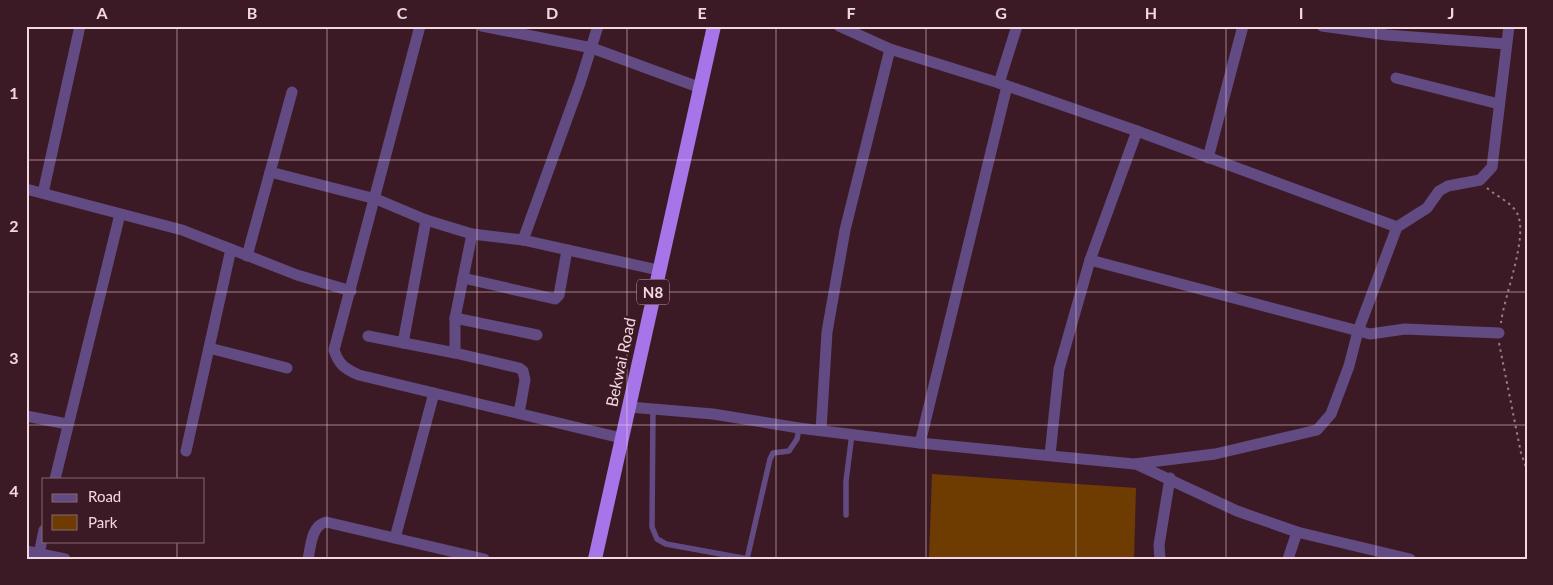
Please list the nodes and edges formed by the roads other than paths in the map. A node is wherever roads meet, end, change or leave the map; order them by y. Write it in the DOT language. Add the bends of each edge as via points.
graph roads {
  1 [pos="80,26"];
  2 [pos="420,26"];
  3 [pos="598,26"];
  4 [pos="714,26"];
  5 [pos="839,26"];
  6 [pos="1017,26"];
  7 [pos="1243,26"];
  8 [pos="1322,26"];
  9 [pos="1509,26"];
  10 [pos="487,27"];
  11 [pos="1506,44"];
  12 [pos="592,48"];
  13 [pos="890,49"];
  14 [pos="1396,78"];
  15 [pos="1003,84"];
  16 [pos="701,88"];
  17 [pos="292,92"];
  18 [pos="1499,104"];
  19 [pos="1137,131"];
  20 [pos="1208,158"];
  21 [pos="270,172"];
  22 [pos="26,189"];
  23 [pos="43,193"];
  24 [pos="376,199"];
  25 [pos="120,214"];
  26 [pos="426,220"];
  27 [pos="1397,227"];
  28 [pos="472,234"];
  29 [pos="523,240"];
  30 [pos="231,248"];
  31 [pos="566,250"];
  32 [pos="247,256"];
  33 [pos="1090,260"];
  34 [pos="658,270"];
  35 [pos="463,278"];
  36 [pos="350,291"];
  37 [pos="455,318"];
  38 [pos="1358,331"];
  39 [pos="1500,333"];
  40 [pos="537,335"];
  41 [pos="368,336"];
  42 [pos="403,343"];
  43 [pos="209,348"];
  44 [pos="455,353"];
  45 [pos="287,368"];
  46 [pos="434,393"];
  47 [pos="629,407"];
  48 [pos="653,409"];
  49 [pos="519,413"];
  50 [pos="26,416"];
  51 [pos="67,424"];
  52 [pos="799,428"];
  53 [pos="821,430"];
  54 [pos="852,434"];
  55 [pos="621,438"];
  56 [pos="920,443"];
  57 [pos="186,451"];
  58 [pos="1050,455"];
  59 [pos="1134,464"];
  60 [pos="55,478"];
  61 [pos="1170,478"];
  62 [pos="846,515"];
  63 [pos="1298,532"];
  64 [pos="42,538"];
  65 [pos="395,538"];
  66 [pos="26,550"];
  67 [pos="434,553"];
  68 [pos="38,554"];
  69 [pos="65,559"];
  70 [pos="308,559"];
  71 [pos="484,559"];
  72 [pos="594,559"];
  73 [pos="747,559"];
  74 [pos="1160,559"];
  75 [pos="1288,559"];
  76 [pos="1410,559"];
  1 -- 23 [label="street"];
  2 -- 24 [label="street" via="379,175"];
  3 -- 12 [label="street"];
  4 -- 16 [label="highway, Bekwai Road / N8"];
  5 -- 13 [label="street"];
  6 -- 15 [label="street"];
  7 -- 20 [label="street"];
  8 -- 11 [label="street" via="1387,35"];
  9 -- 11 [label="street"];
  10 -- 12 [label="street"];
  11 -- 18 [label="street"];
  12 -- 16 [label="street"];
  12 -- 29 [label="street"];
  13 -- 15 [label="street"];
  13 -- 53 [label="street" via="844,240 827,332"];
  14 -- 18 [label="street"];
  15 -- 19 [label="street"];
  15 -- 56 [label="street"];
  16 -- 34 [label="highway, Bekwai Road / N8"];
  17 -- 21 [label="street"];
  18 -- 27 [label="street" via="1492,167 1483,179 1444,188 1428,208"];
  19 -- 20 [label="street"];
  19 -- 33 [label="street"];
  20 -- 27 [label="street"];
  21 -- 24 [label="street"];
  21 -- 32 [label="street"];
  22 -- 23 [label="street"];
  23 -- 25 [label="street"];
  24 -- 26 [label="street"];
  24 -- 36 [label="street"];
  25 -- 30 [label="street" via="182,230"];
  25 -- 51 [label="street"];
  26 -- 28 [label="street"];
  26 -- 42 [label="street"];
  27 -- 38 [label="street"];
  28 -- 29 [label="street"];
  28 -- 35 [label="street"];
  29 -- 31 [label="street"];
  30 -- 32 [label="street"];
  30 -- 43 [label="street"];
  31 -- 34 [label="street"];
  31 -- 35 [label="street" via="559,295 555,298"];
  32 -- 36 [label="street"];
  33 -- 38 [label="street"];
  33 -- 58 [label="street" via="1058,369"];
  34 -- 47 [label="highway, Bekwai Road / N8"];
  35 -- 37 [label="street"];
  36 -- 46 [label="street" via="334,350 338,362 344,369 359,375"];
  37 -- 40 [label="street"];
  37 -- 44 [label="street"];
  38 -- 39 [label="street" via="1375,334 1412,329"];
  38 -- 59 [label="street" via="1331,414 1317,430 1215,454"];
  41 -- 42 [label="street"];
  42 -- 44 [label="street"];
  43 -- 45 [label="street"];
  43 -- 57 [label="street"];
  44 -- 49 [label="street" via="523,371 525,380"];
  46 -- 49 [label="street"];
  46 -- 65 [label="street"];
  47 -- 48 [label="street"];
  47 -- 55 [label="highway, Bekwai Road / N8"];
  48 -- 52 [label="street" via="713,414"];
  48 -- 73 [label="lane" via="652,528 657,539 666,544"];
  49 -- 55 [label="street"];
  50 -- 51 [label="street"];
  51 -- 60 [label="street"];
  52 -- 53 [label="street"];
  52 -- 73 [label="lane" via="797,439 789,451 773,454 770,459"];
  53 -- 54 [label="street"];
  54 -- 56 [label="street"];
  54 -- 62 [label="lane" via="846,481"];
  55 -- 72 [label="highway, Bekwai Road / N8"];
  56 -- 58 [label="street"];
  58 -- 59 [label="street"];
  59 -- 61 [label="street"];
  61 -- 63 [label="street" via="1192,492 1237,511"];
  61 -- 74 [label="street" via="1159,545"];
  63 -- 75 [label="street"];
  63 -- 76 [label="street"];
  64 -- 68 [label="street"];
  65 -- 67 [label="street"];
  65 -- 70 [label="street" via="321,523 314,531"];
  66 -- 68 [label="street"];
  67 -- 71 [label="street"];
  68 -- 69 [label="street"];
}
